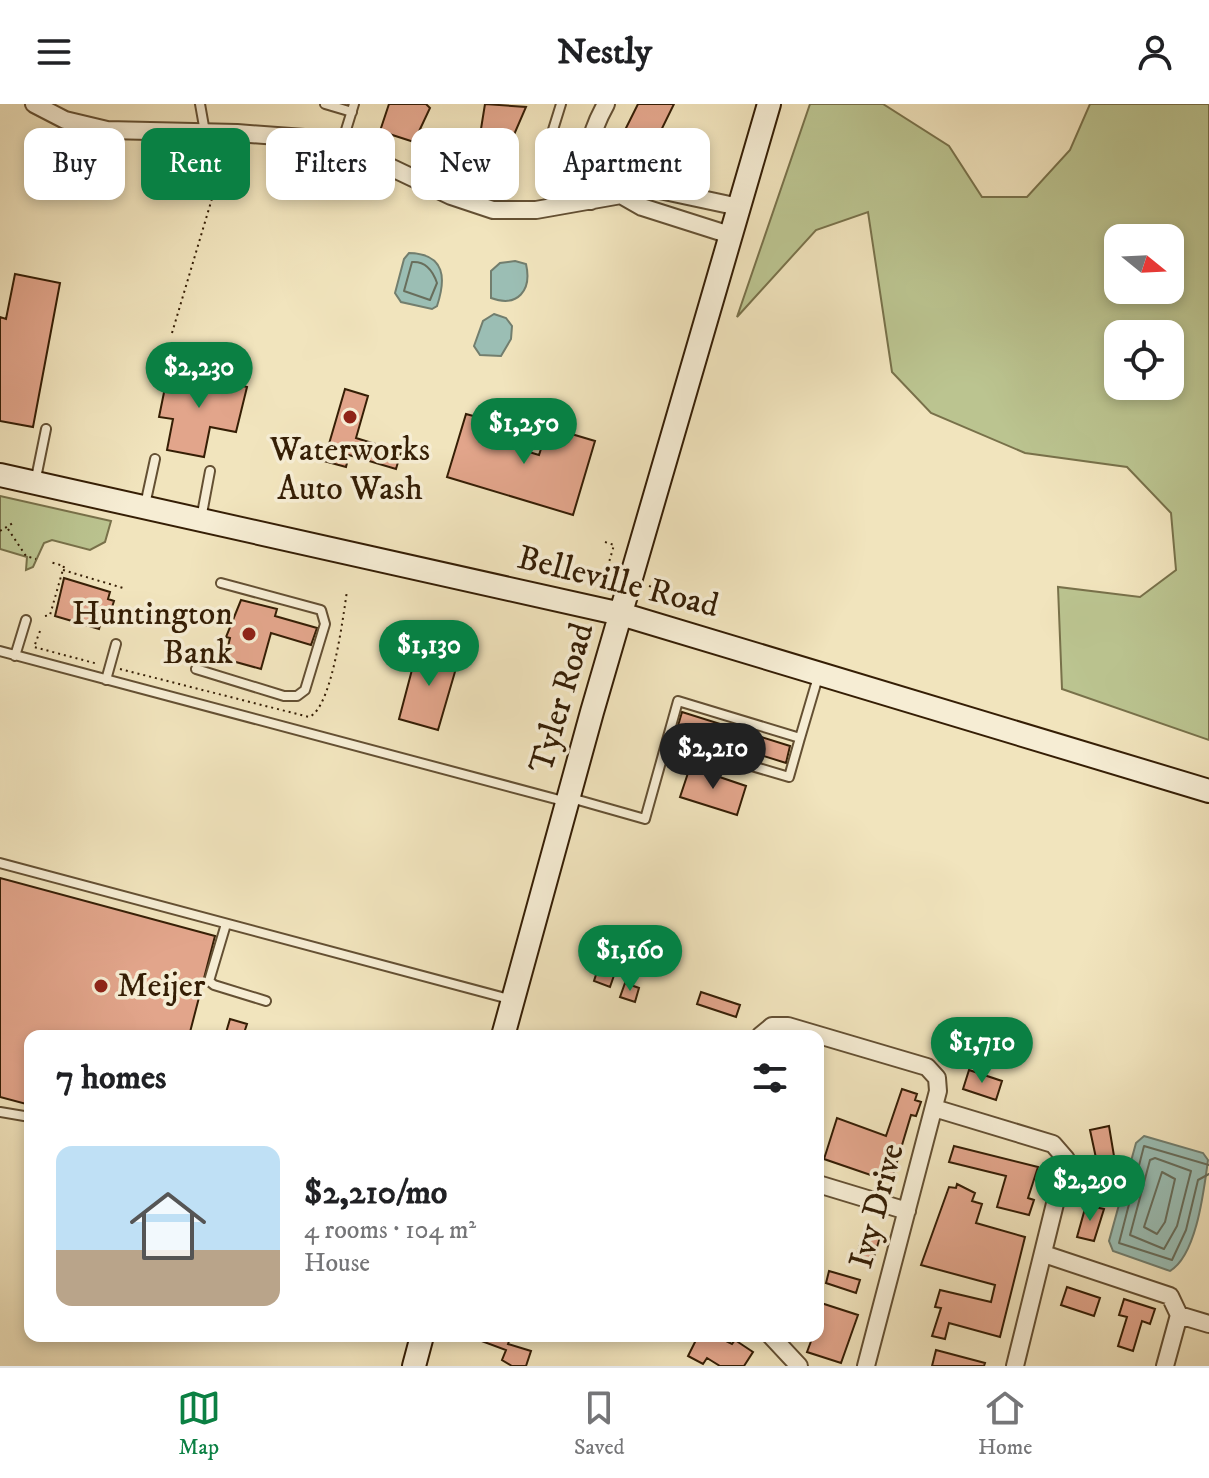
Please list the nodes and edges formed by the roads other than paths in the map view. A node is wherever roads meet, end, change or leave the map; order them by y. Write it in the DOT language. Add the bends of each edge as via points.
graph roads {
  1 [pos="34,104"];
  2 [pos="200,104"];
  3 [pos="325,104"];
  4 [pos="561,104"];
  5 [pos="606,104"];
  6 [pos="769,104"];
  7 [pos="353,108"];
  8 [pos="204,128"];
  9 [pos="347,128"];
  10 [pos="554,128"];
  11 [pos="595,128"];
  12 [pos="141,131"];
  13 [pos="395,171"];
  14 [pos="596,200"];
  15 [pos="630,200"];
  16 [pos="706,200"];
  17 [pos="591,201"];
  18 [pos="739,207"];
  19 [pos="730,235"];
  20 [pos="46,429"];
  21 [pos="155,459"];
  22 [pos="210,471"];
  23 [pos="0,475"];
  24 [pos="35,483"];
  25 [pos="145,507"];
  26 [pos="201,520"];
  27 [pos="221,583"];
  28 [pos="621,614"];
  29 [pos="26,620"];
  30 [pos="116,644"];
  31 [pos="0,651"];
  32 [pos="15,656"];
  33 [pos="196,669"];
  34 [pos="819,672"];
  35 [pos="106,680"];
  36 [pos="800,738"];
  37 [pos="667,741"];
  38 [pos="1209,791"];
  39 [pos="568,800"];
  40 [pos="0,863"];
  41 [pos="226,924"];
  42 [pos="513,1000"];
  43 [pos="266,1001"];
  44 [pos="505,1030"];
  45 [pos="767,1030"];
  46 [pos="802,1030"];
  47 [pos="824,1037"];
  48 [pos="934,1108"];
  49 [pos="0,1112"];
  50 [pos="24,1116"];
  51 [pos="824,1186"];
  52 [pos="907,1211"];
  53 [pos="1044,1254"];
  54 [pos="1179,1315"];
  55 [pos="1209,1324"];
  56 [pos="420,1342"];
  57 [pos="777,1342"];
  58 [pos="414,1366"];
  59 [pos="799,1366"];
  60 [pos="866,1366"];
  61 [pos="1015,1366"];
  62 [pos="1165,1366"];
  1 -- 12 [label="street" via="65,120 107,130"];
  2 -- 8 [label="lane"];
  3 -- 7 [label="lane"];
  4 -- 10 [label="lane"];
  5 -- 11 [label="street"];
  6 -- 18 [label="main road, Tyler Road"];
  7 -- 9 [label="lane"];
  13 -- 17 [label="street" via="493,210"];
  14 -- 17 [label="street"];
  15 -- 19 [label="street"];
  16 -- 18 [label="street"];
  18 -- 19 [label="main road, Tyler Road"];
  19 -- 28 [label="main road, Tyler Road"];
  20 -- 24 [label="lane"];
  21 -- 25 [label="lane"];
  22 -- 26 [label="lane"];
  23 -- 24 [label="main road, Belleville Road"];
  24 -- 25 [label="main road, Belleville Road"];
  25 -- 26 [label="main road, Belleville Road"];
  26 -- 28 [label="main road, Belleville Road"];
  27 -- 33 [label="lane" via="321,610 325,624 305,690 297,696"];
  28 -- 34 [label="main road, Belleville Road"];
  28 -- 39 [label="main road, Tyler Road"];
  29 -- 32 [label="lane"];
  30 -- 35 [label="lane"];
  31 -- 32 [label="lane"];
  32 -- 35 [label="lane"];
  34 -- 36 [label="lane"];
  34 -- 38 [label="main road, Belleville Road"];
  35 -- 39 [label="lane"];
  36 -- 37 [label="lane" via="789,777"];
  36 -- 37 [label="lane" via="678,701"];
  37 -- 39 [label="lane" via="645,819"];
  39 -- 42 [label="main road, Tyler Road"];
  40 -- 41 [label="lane"];
  41 -- 42 [label="lane"];
  41 -- 43 [label="lane" via="209,981"];
  42 -- 44 [label="main road, Tyler Road"];
  45 -- 46 [label="street"];
  47 -- 48 [label="street" via="927,1067 938,1083"];
  48 -- 52 [label="street, Ivy Drive"];
  48 -- 53 [label="street" via="1053,1144 1063,1152 1066,1168"];
  49 -- 50 [label="lane"];
  51 -- 52 [label="street"];
  52 -- 60 [label="street, Ivy Drive"];
  53 -- 54 [label="street" via="1165,1293"];
  53 -- 61 [label="street"];
  54 -- 55 [label="street"];
  54 -- 62 [label="street"];
  56 -- 58 [label="main road"];
  57 -- 59 [label="street"];
}
